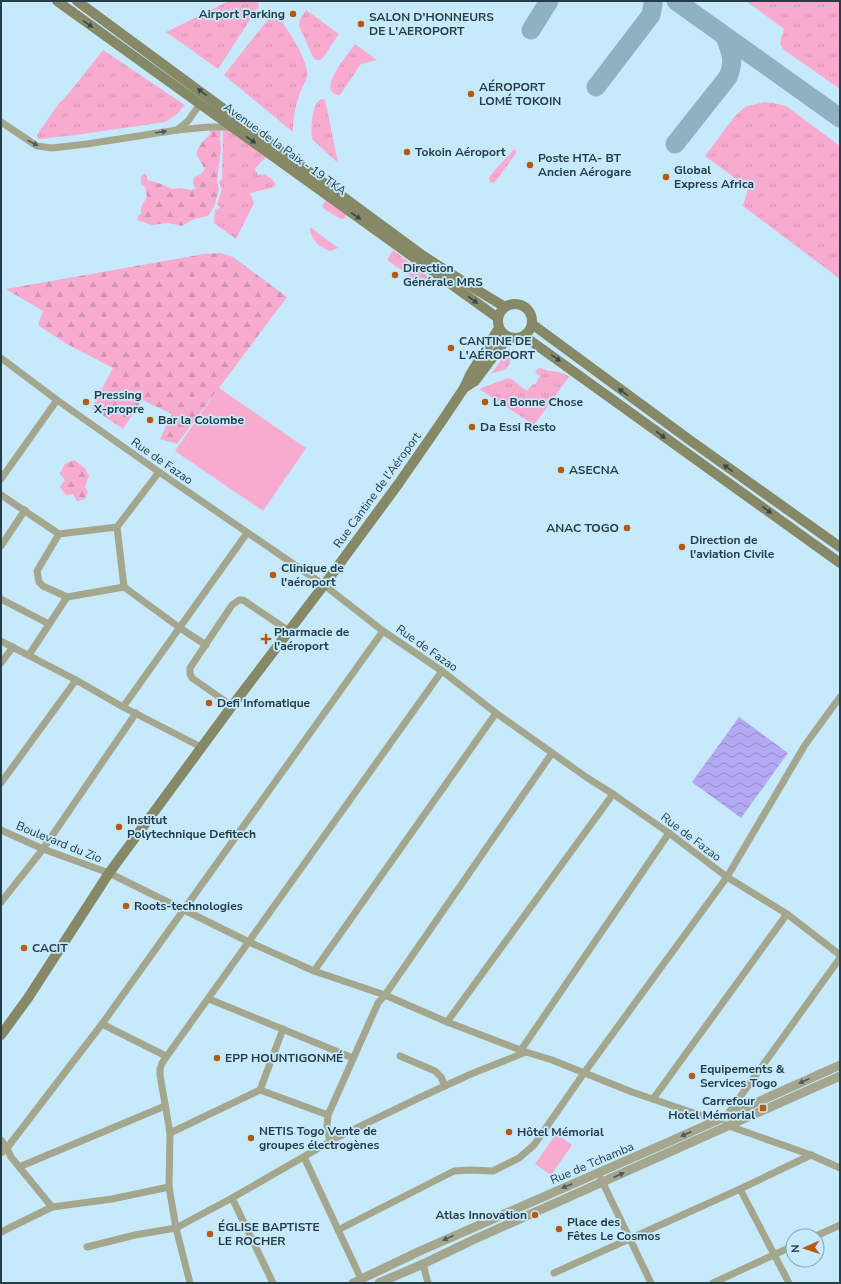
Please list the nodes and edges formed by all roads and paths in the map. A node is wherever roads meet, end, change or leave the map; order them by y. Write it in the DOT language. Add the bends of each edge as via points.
graph roads {
  1 [pos="56,1"];
  2 [pos="77,1"];
  3 [pos="200,104"];
  4 [pos="1,122"];
  5 [pos="233,127"];
  6 [pos="177,130"];
  7 [pos="505,307"];
  8 [pos="498,318"];
  9 [pos="532,324"];
  10 [pos="499,328"];
  11 [pos="524,336"];
  12 [pos="508,337"];
  13 [pos="1,358"];
  14 [pos="464,388"];
  15 [pos="57,400"];
  16 [pos="159,472"];
  17 [pos="1,479"];
  18 [pos="1,495"];
  19 [pos="25,510"];
  20 [pos="117,527"];
  21 [pos="247,533"];
  22 [pos="60,534"];
  23 [pos="1,546"];
  24 [pos="840,547"];
  25 [pos="840,563"];
  26 [pos="324,585"];
  27 [pos="124,587"];
  28 [pos="67,597"];
  29 [pos="1,599"];
  30 [pos="49,624"];
  31 [pos="180,628"];
  32 [pos="288,631"];
  33 [pos="383,631"];
  34 [pos="1,641"];
  35 [pos="206,645"];
  36 [pos="13,647"];
  37 [pos="29,655"];
  38 [pos="1,663"];
  39 [pos="442,671"];
  40 [pos="76,680"];
  41 [pos="840,697"];
  42 [pos="232,706"];
  43 [pos="123,707"];
  44 [pos="136,713"];
  45 [pos="496,713"];
  46 [pos="202,747"];
  47 [pos="552,753"];
  48 [pos="1,783"];
  49 [pos="613,794"];
  50 [pos="1,830"];
  51 [pos="668,833"];
  52 [pos="43,849"];
  53 [pos="109,874"];
  54 [pos="727,877"];
  55 [pos="1,902"];
  56 [pos="183,910"];
  57 [pos="787,914"];
  58 [pos="249,942"];
  59 [pos="840,957"];
  60 [pos="314,971"];
  61 [pos="386,995"];
  62 [pos="209,999"];
  63 [pos="448,1022"];
  64 [pos="102,1024"];
  65 [pos="283,1030"];
  66 [pos="1,1035"];
  67 [pos="523,1051"];
  68 [pos="166,1056"];
  69 [pos="400,1056"];
  70 [pos="353,1058"];
  71 [pos="840,1065"];
  72 [pos="584,1073"];
  73 [pos="840,1076"];
  74 [pos="445,1086"];
  75 [pos="260,1090"];
  76 [pos="653,1099"];
  77 [pos="165,1106"];
  78 [pos="328,1115"];
  79 [pos="727,1115"];
  80 [pos="715,1121"];
  81 [pos="728,1126"];
  82 [pos="170,1133"];
  83 [pos="1,1140"];
  84 [pos="330,1142"];
  85 [pos="4,1150"];
  86 [pos="811,1155"];
  87 [pos="304,1157"];
  88 [pos="19,1167"];
  89 [pos="840,1167"];
  90 [pos="598,1173"];
  91 [pos="602,1182"];
  92 [pos="169,1188"];
  93 [pos="740,1189"];
  94 [pos="232,1198"];
  95 [pos="52,1207"];
  96 [pos="840,1225"];
  97 [pos="176,1228"];
  98 [pos="338,1230"];
  99 [pos="1,1232"];
  100 [pos="825,1232"];
  101 [pos="630,1239"];
  102 [pos="87,1247"];
  103 [pos="785,1249"];
  104 [pos="774,1254"];
  105 [pos="423,1264"];
  106 [pos="554,1273"];
  107 [pos="362,1281"];
  108 [pos="190,1283"];
  109 [pos="273,1283"];
  110 [pos="353,1283"];
  111 [pos="379,1283"];
  112 [pos="428,1283"];
  113 [pos="651,1283"];
  114 [pos="714,1283"];
  115 [pos="789,1283"];
  1 -- 3 [label="main road, Avenue de la Paix - 19 TKA, one-way"];
  7 -- 2 [label="main road, Avenue de la Paix - 19 TKA, one-way" via="422,255"];
  3 -- 5 [label="main road, Avenue de la Paix - 19 TKA"];
  3 -- 6 [label="street" via="188,121"];
  4 -- 6 [label="street, one-way" via="37,146 52,148"];
  5 -- 6 [label="street"];
  5 -- 8 [label="main road, Avenue de la Paix - 19 TKA, one-way"];
  7 -- 8 [label="main road"];
  7 -- 9 [label="main road" via="514,304 526,308 530,312"];
  8 -- 10 [label="main road"];
  9 -- 11 [label="main road"];
  24 -- 9 [label="main road, one-way"];
  10 -- 12 [label="main road"];
  10 -- 14 [label="main road"];
  11 -- 12 [label="main road"];
  11 -- 25 [label="main road, one-way"];
  12 -- 14 [label="main road" via="475,381"];
  13 -- 15 [label="street, Rue de Fazao"];
  14 -- 26 [label="main road, Rue Cantine de l'Aéroport" via="399,483"];
  15 -- 16 [label="street, Rue de Fazao"];
  15 -- 17 [label="street"];
  16 -- 20 [label="street"];
  16 -- 21 [label="street, Rue de Fazao"];
  18 -- 19 [label="street"];
  19 -- 22 [label="street"];
  19 -- 23 [label="street"];
  20 -- 22 [label="street"];
  20 -- 27 [label="street"];
  21 -- 26 [label="street, Rue de Fazao"];
  21 -- 31 [label="street"];
  22 -- 28 [label="street" via="37,571 37,576 43,586"];
  26 -- 32 [label="main road, Rue Cantine de l'Aéroport"];
  26 -- 33 [label="street, Rue de Fazao"];
  27 -- 28 [label="street"];
  27 -- 31 [label="street"];
  28 -- 30 [label="street"];
  29 -- 30 [label="street"];
  30 -- 37 [label="street"];
  31 -- 35 [label="street"];
  31 -- 43 [label="street"];
  32 -- 35 [label="street" via="243,600 239,600 232,605"];
  32 -- 42 [label="main road, Rue Cantine de l'Aéroport"];
  33 -- 39 [label="street, Rue de Fazao"];
  33 -- 56 [label="street"];
  34 -- 36 [label="street"];
  35 -- 42 [label="street" via="190,668 190,674"];
  36 -- 37 [label="street"];
  36 -- 38 [label="street"];
  37 -- 40 [label="street"];
  39 -- 45 [label="street, Rue de Fazao"];
  39 -- 58 [label="street"];
  40 -- 43 [label="street"];
  40 -- 48 [label="street"];
  41 -- 54 [label="street" via="804,745"];
  42 -- 46 [label="main road, Rue Cantine de l'Aéroport"];
  43 -- 44 [label="street"];
  44 -- 46 [label="street"];
  44 -- 52 [label="street"];
  45 -- 47 [label="street, Rue de Fazao"];
  45 -- 60 [label="street"];
  46 -- 53 [label="main road, Rue Cantine de l'Aéroport"];
  47 -- 49 [label="street, Rue de Fazao"];
  47 -- 61 [label="street"];
  49 -- 51 [label="street, Rue de Fazao"];
  49 -- 63 [label="street"];
  50 -- 52 [label="street, Boulevard du Zio"];
  51 -- 54 [label="street, Rue de Fazao"];
  51 -- 67 [label="street"];
  52 -- 53 [label="street, Boulevard du Zio"];
  52 -- 55 [label="street"];
  53 -- 56 [label="street, Boulevard du Zio"];
  53 -- 66 [label="main road, Rue Cantine de l'Aéroport"];
  54 -- 57 [label="street, Rue de Fazao"];
  54 -- 72 [label="street"];
  56 -- 58 [label="street, Boulevard du Zio"];
  56 -- 64 [label="street"];
  57 -- 59 [label="street, Rue de Fazao"];
  57 -- 76 [label="street"];
  58 -- 60 [label="street, Boulevard du Zio"];
  58 -- 62 [label="street"];
  59 -- 79 [label="street"];
  60 -- 61 [label="street, Boulevard du Zio"];
  61 -- 63 [label="street, Boulevard du Zio"];
  61 -- 70 [label="street" via="378,1003"];
  62 -- 65 [label="street"];
  62 -- 68 [label="street"];
  63 -- 67 [label="street, Boulevard du Zio"];
  64 -- 68 [label="street"];
  64 -- 85 [label="street"];
  65 -- 70 [label="street"];
  65 -- 75 [label="street"];
  67 -- 72 [label="street, Boulevard du Zio"];
  67 -- 74 [label="street"];
  68 -- 77 [label="street" via="160,1069"];
  69 -- 74 [label="street" via="435,1071"];
  70 -- 78 [label="street"];
  71 -- 79 [label="street, Rue de Tchamba, one-way"];
  72 -- 76 [label="street, Boulevard du Zio"];
  72 -- 98 [label="street" via="534,1145 519,1158 493,1171 454,1171"];
  73 -- 81 [label="street, Rue de Tchamba"];
  74 -- 84 [label="street"];
  75 -- 78 [label="street"];
  75 -- 82 [label="street"];
  76 -- 80 [label="street, Boulevard du Zio"];
  77 -- 82 [label="street"];
  77 -- 88 [label="street"];
  78 -- 84 [label="street"];
  79 -- 80 [label="street, Rue de Tchamba"];
  80 -- 81 [label="street, Boulevard du Zio"];
  80 -- 90 [label="street, Rue de Tchamba, one-way"];
  81 -- 86 [label="street, Boulevard du Zio"];
  91 -- 81 [label="street, Rue de Tchamba, one-way"];
  82 -- 92 [label="street"];
  83 -- 85 [label="street"];
  84 -- 87 [label="street"];
  85 -- 88 [label="street"];
  86 -- 89 [label="street, Boulevard du Zio"];
  86 -- 93 [label="street"];
  87 -- 94 [label="street"];
  87 -- 98 [label="street"];
  88 -- 95 [label="street"];
  90 -- 91 [label="street"];
  90 -- 107 [label="street, Rue de Tchamba, one-way" via="426,1248"];
  91 -- 101 [label="street"];
  91 -- 105 [label="street, Rue de Tchamba"];
  92 -- 95 [label="street"];
  92 -- 97 [label="street"];
  93 -- 101 [label="street"];
  93 -- 104 [label="street"];
  94 -- 97 [label="street"];
  94 -- 109 [label="street"];
  95 -- 99 [label="street"];
  96 -- 100 [label="street"];
  97 -- 102 [label="street"];
  97 -- 108 [label="street"];
  98 -- 107 [label="street"];
  101 -- 106 [label="street"];
  101 -- 113 [label="street"];
  103 -- 104 [label="street"];
  104 -- 114 [label="street"];
  104 -- 115 [label="street"];
  105 -- 111 [label="street, Rue de Tchamba"];
  105 -- 112 [label="street"];
  107 -- 110 [label="street, Rue de Tchamba"];
}
